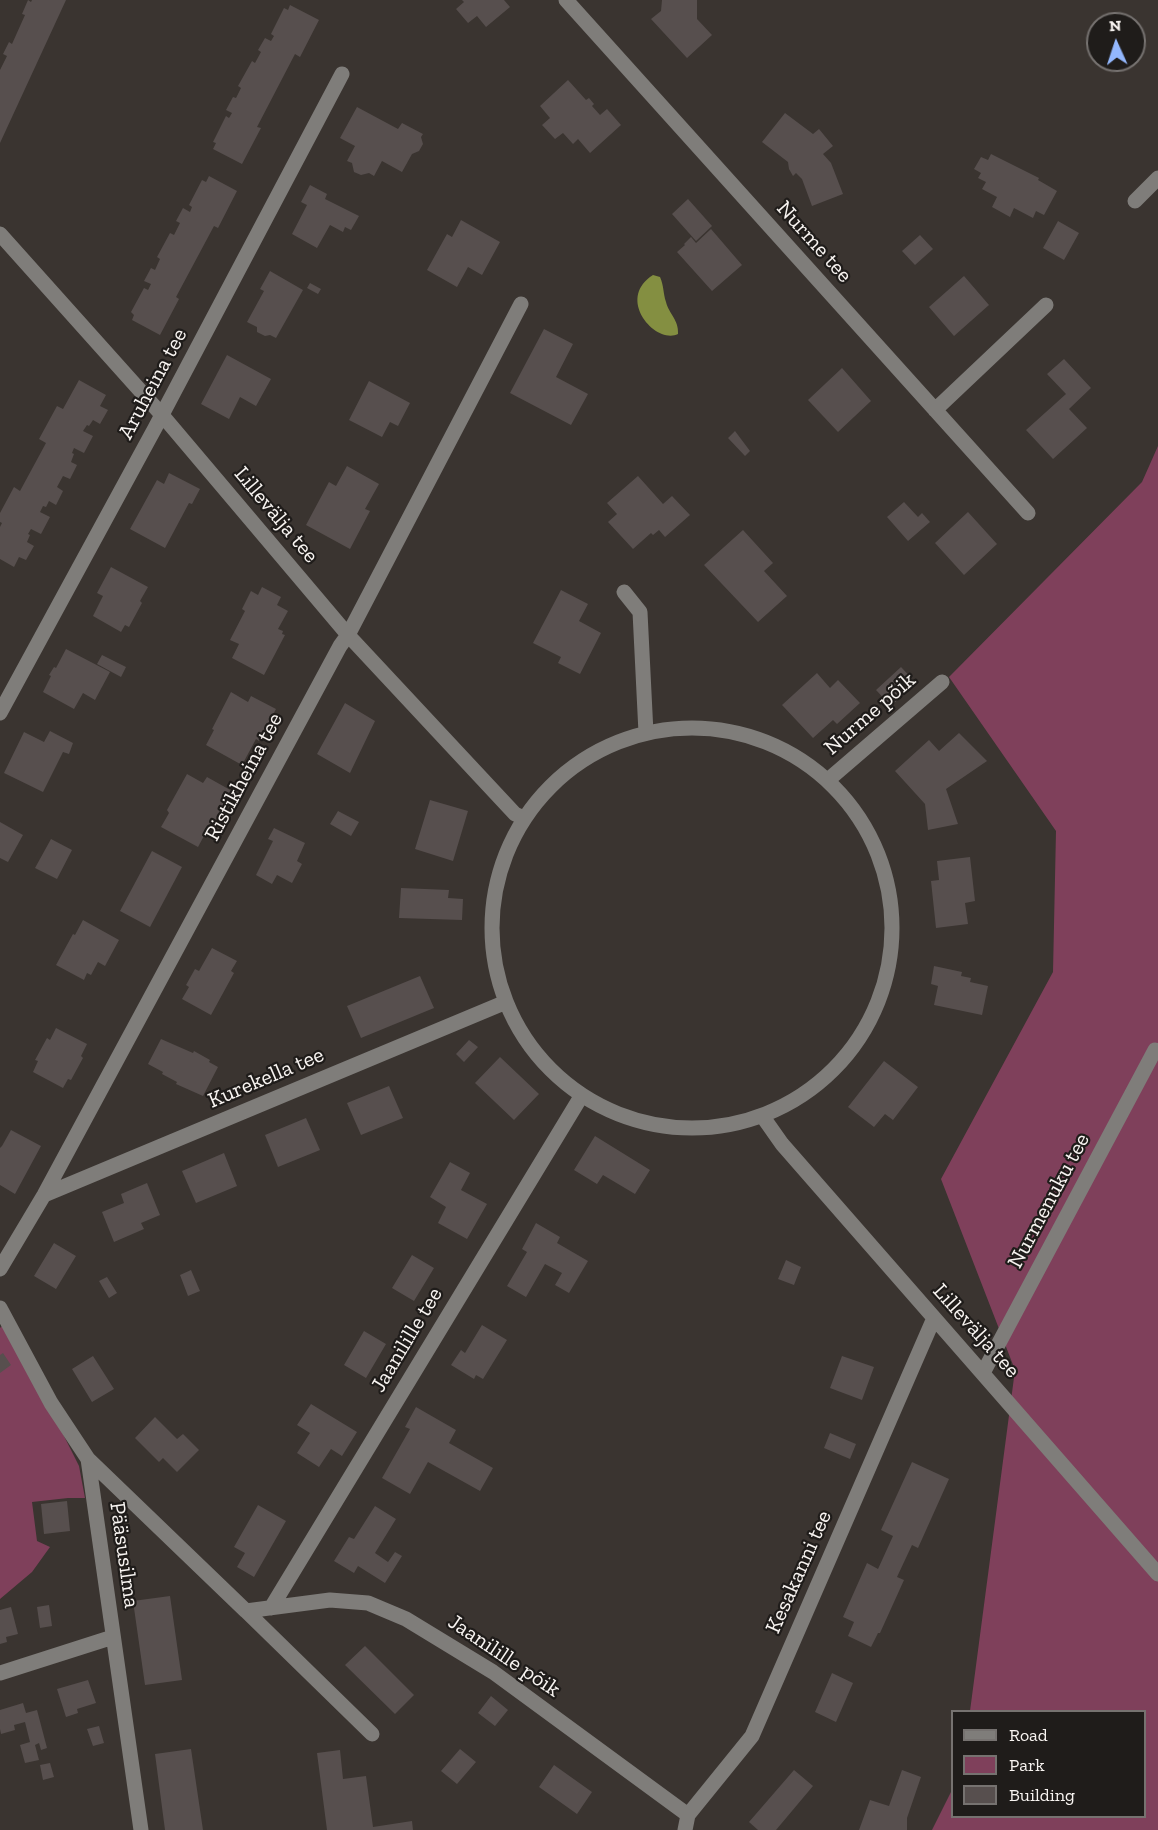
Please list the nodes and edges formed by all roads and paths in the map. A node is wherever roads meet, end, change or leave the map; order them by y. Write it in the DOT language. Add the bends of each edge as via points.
graph roads {
  1 [pos="571,2"];
  2 [pos="342,74"];
  3 [pos="1158,178"];
  4 [pos="1135,201"];
  5 [pos="0,234"];
  6 [pos="521,304"];
  7 [pos="1046,305"];
  8 [pos="935,410"];
  9 [pos="162,415"];
  10 [pos="1028,513"];
  11 [pos="624,592"];
  12 [pos="348,635"];
  13 [pos="942,682"];
  14 [pos="0,713"];
  15 [pos="646,733"];
  16 [pos="828,780"];
  17 [pos="524,818"];
  18 [pos="506,1002"];
  19 [pos="1155,1050"];
  20 [pos="582,1095"];
  21 [pos="763,1117"];
  22 [pos="44,1195"];
  23 [pos="0,1269"];
  24 [pos="0,1308"];
  25 [pos="934,1318"];
  26 [pos="983,1373"];
  27 [pos="88,1459"];
  28 [pos="1158,1575"];
  29 [pos="271,1608"];
  30 [pos="246,1611"];
  31 [pos="113,1637"];
  32 [pos="0,1673"];
  33 [pos="372,1734"];
  34 [pos="688,1815"];
  35 [pos="141,1830"];
  36 [pos="685,1830"];
  1 -- 8 [label="street, Nurme tee"];
  2 -- 9 [label="street, Aruheina tee"];
  3 -- 4 [label="street"];
  5 -- 9 [label="street, Lillevälja tee"];
  6 -- 12 [label="street, Ristikheina tee"];
  7 -- 8 [label="street"];
  8 -- 10 [label="street, Nurme tee"];
  9 -- 12 [label="street, Lillevälja tee"];
  9 -- 14 [label="street, Aruheina tee"];
  11 -- 15 [label="street" via="640,612"];
  12 -- 17 [label="street, Lillevälja tee" via="514,814"];
  12 -- 22 [label="street, Ristikheina tee"];
  13 -- 16 [label="street, Nurme põik"];
  15 -- 16 [label="street" via="685,728 724,730 762,740 797,757"];
  15 -- 17 [label="street" via="610,745 577,764 548,789"];
  16 -- 21 [label="street" via="854,808 887,877 893,914 892,952 884,989 869,1024 847,1055 821,1082"];
  17 -- 18 [label="street" via="505,856 492,908 496,972"];
  18 -- 20 [label="street" via="537,1054"];
  18 -- 22 [label="street, Kurekella tee"];
  19 -- 26 [label="street, Nurmenuku tee"];
  20 -- 21 [label="street" via="622,1116 666,1126 710,1128"];
  20 -- 29 [label="street, Jaanilille tee"];
  21 -- 25 [label="street, Lillevälja tee" via="782,1144"];
  22 -- 23 [label="street, Ristikheina tee"];
  24 -- 27 [label="street, Pääsusilma" via="51,1403"];
  25 -- 26 [label="street, Lillevälja tee"];
  25 -- 34 [label="street, Kesakanni tee" via="752,1736"];
  26 -- 28 [label="street, Lillevälja tee"];
  27 -- 30 [label="street"];
  27 -- 31 [label="street, Pääsusilma"];
  29 -- 30 [label="street, Jaanilille põik"];
  29 -- 34 [label="street, Jaanilille põik" via="330,1600 368,1603 406,1619 493,1672"];
  30 -- 33 [label="street"];
  31 -- 32 [label="street"];
  31 -- 35 [label="street, Pääsusilma"];
  34 -- 36 [label="street, Kesakanni tee"];
}
